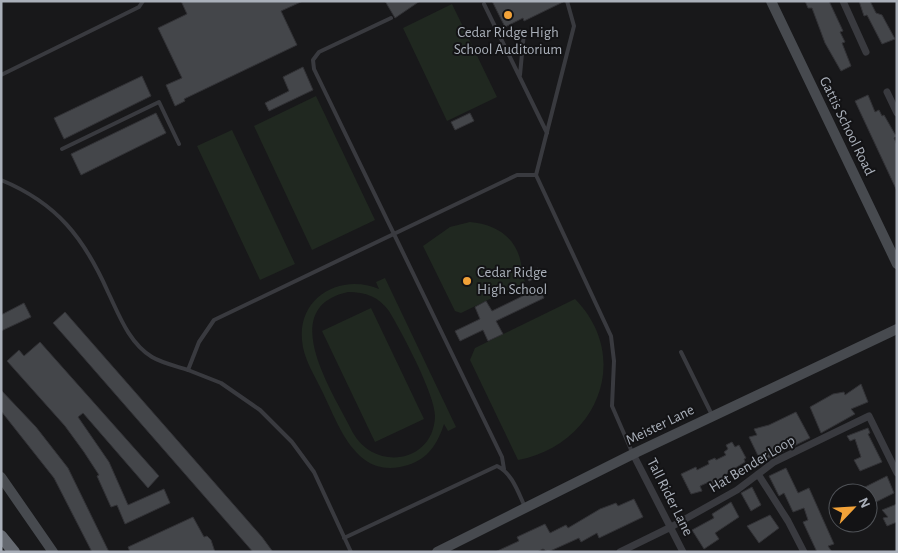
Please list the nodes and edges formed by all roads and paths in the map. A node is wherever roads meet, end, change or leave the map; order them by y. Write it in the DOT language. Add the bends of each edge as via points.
graph roads {
  1 [pos="143,1"];
  2 [pos="567,1"];
  3 [pos="771,1"];
  4 [pos="843,1"];
  5 [pos="484,4"];
  6 [pos="391,18"];
  7 [pos="524,32"];
  8 [pos="866,52"];
  9 [pos="1,76"];
  10 [pos="520,77"];
  11 [pos="887,92"];
  12 [pos="897,113"];
  13 [pos="547,133"];
  14 [pos="179,144"];
  15 [pos="62,149"];
  16 [pos="536,175"];
  17 [pos="1,180"];
  18 [pos="393,235"];
  19 [pos="897,264"];
  20 [pos="897,329"];
  21 [pos="681,352"];
  22 [pos="188,370"];
  23 [pos="712,417"];
  24 [pos="633,454"];
  25 [pos="504,469"];
  26 [pos="897,473"];
  27 [pos="758,474"];
  28 [pos="1,477"];
  29 [pos="526,508"];
  30 [pos="671,527"];
  31 [pos="1,537"];
  32 [pos="344,538"];
  33 [pos="9,552"];
  34 [pos="14,552"];
  35 [pos="53,552"];
  36 [pos="351,552"];
  37 [pos="438,552"];
  38 [pos="620,552"];
  39 [pos="683,552"];
  40 [pos="804,552"];
  1 -- 9 [label="lane" via="139,7"];
  2 -- 13 [label="lane" via="574,26"];
  3 -- 19 [label="street, Gattis School Road"];
  4 -- 8 [label="street"];
  5 -- 10 [label="lane"];
  6 -- 18 [label="lane" via="318,52 313,63"];
  7 -- 10 [label="lane"];
  10 -- 13 [label="lane"];
  11 -- 12 [label="street"];
  13 -- 16 [label="lane"];
  14 -- 15 [label="lane" via="159,102"];
  16 -- 18 [label="lane" via="517,175"];
  16 -- 24 [label="lane" via="610,336 614,361 612,406"];
  17 -- 22 [label="lane" via="40,200 77,234 90,254 123,326 135,342 152,357"];
  18 -- 22 [label="lane" via="214,320 198,342"];
  18 -- 25 [label="lane" via="502,457"];
  20 -- 23 [label="street, Meister Lane"];
  21 -- 23 [label="lane"];
  22 -- 32 [label="lane" via="221,383 260,410 292,442 314,472"];
  23 -- 24 [label="street, Meister Lane"];
  24 -- 29 [label="street, Meister Lane"];
  24 -- 30 [label="street, Tall Rider Lane"];
  25 -- 29 [label="lane"];
  25 -- 32 [label="lane" via="490,467"];
  26 -- 27 [label="street, Hat Bender Loop" via="869,416 774,462"];
  27 -- 30 [label="street, Hat Bender Loop" via="737,490"];
  27 -- 40 [label="street"];
  28 -- 35 [label="street"];
  29 -- 37 [label="street, Meister Lane"];
  30 -- 38 [label="street, Hat Bender Loop"];
  30 -- 39 [label="street, Tall Rider Lane"];
  31 -- 33 [label="highway"];
  31 -- 34 [label="highway"];
  32 -- 36 [label="lane"];
}
